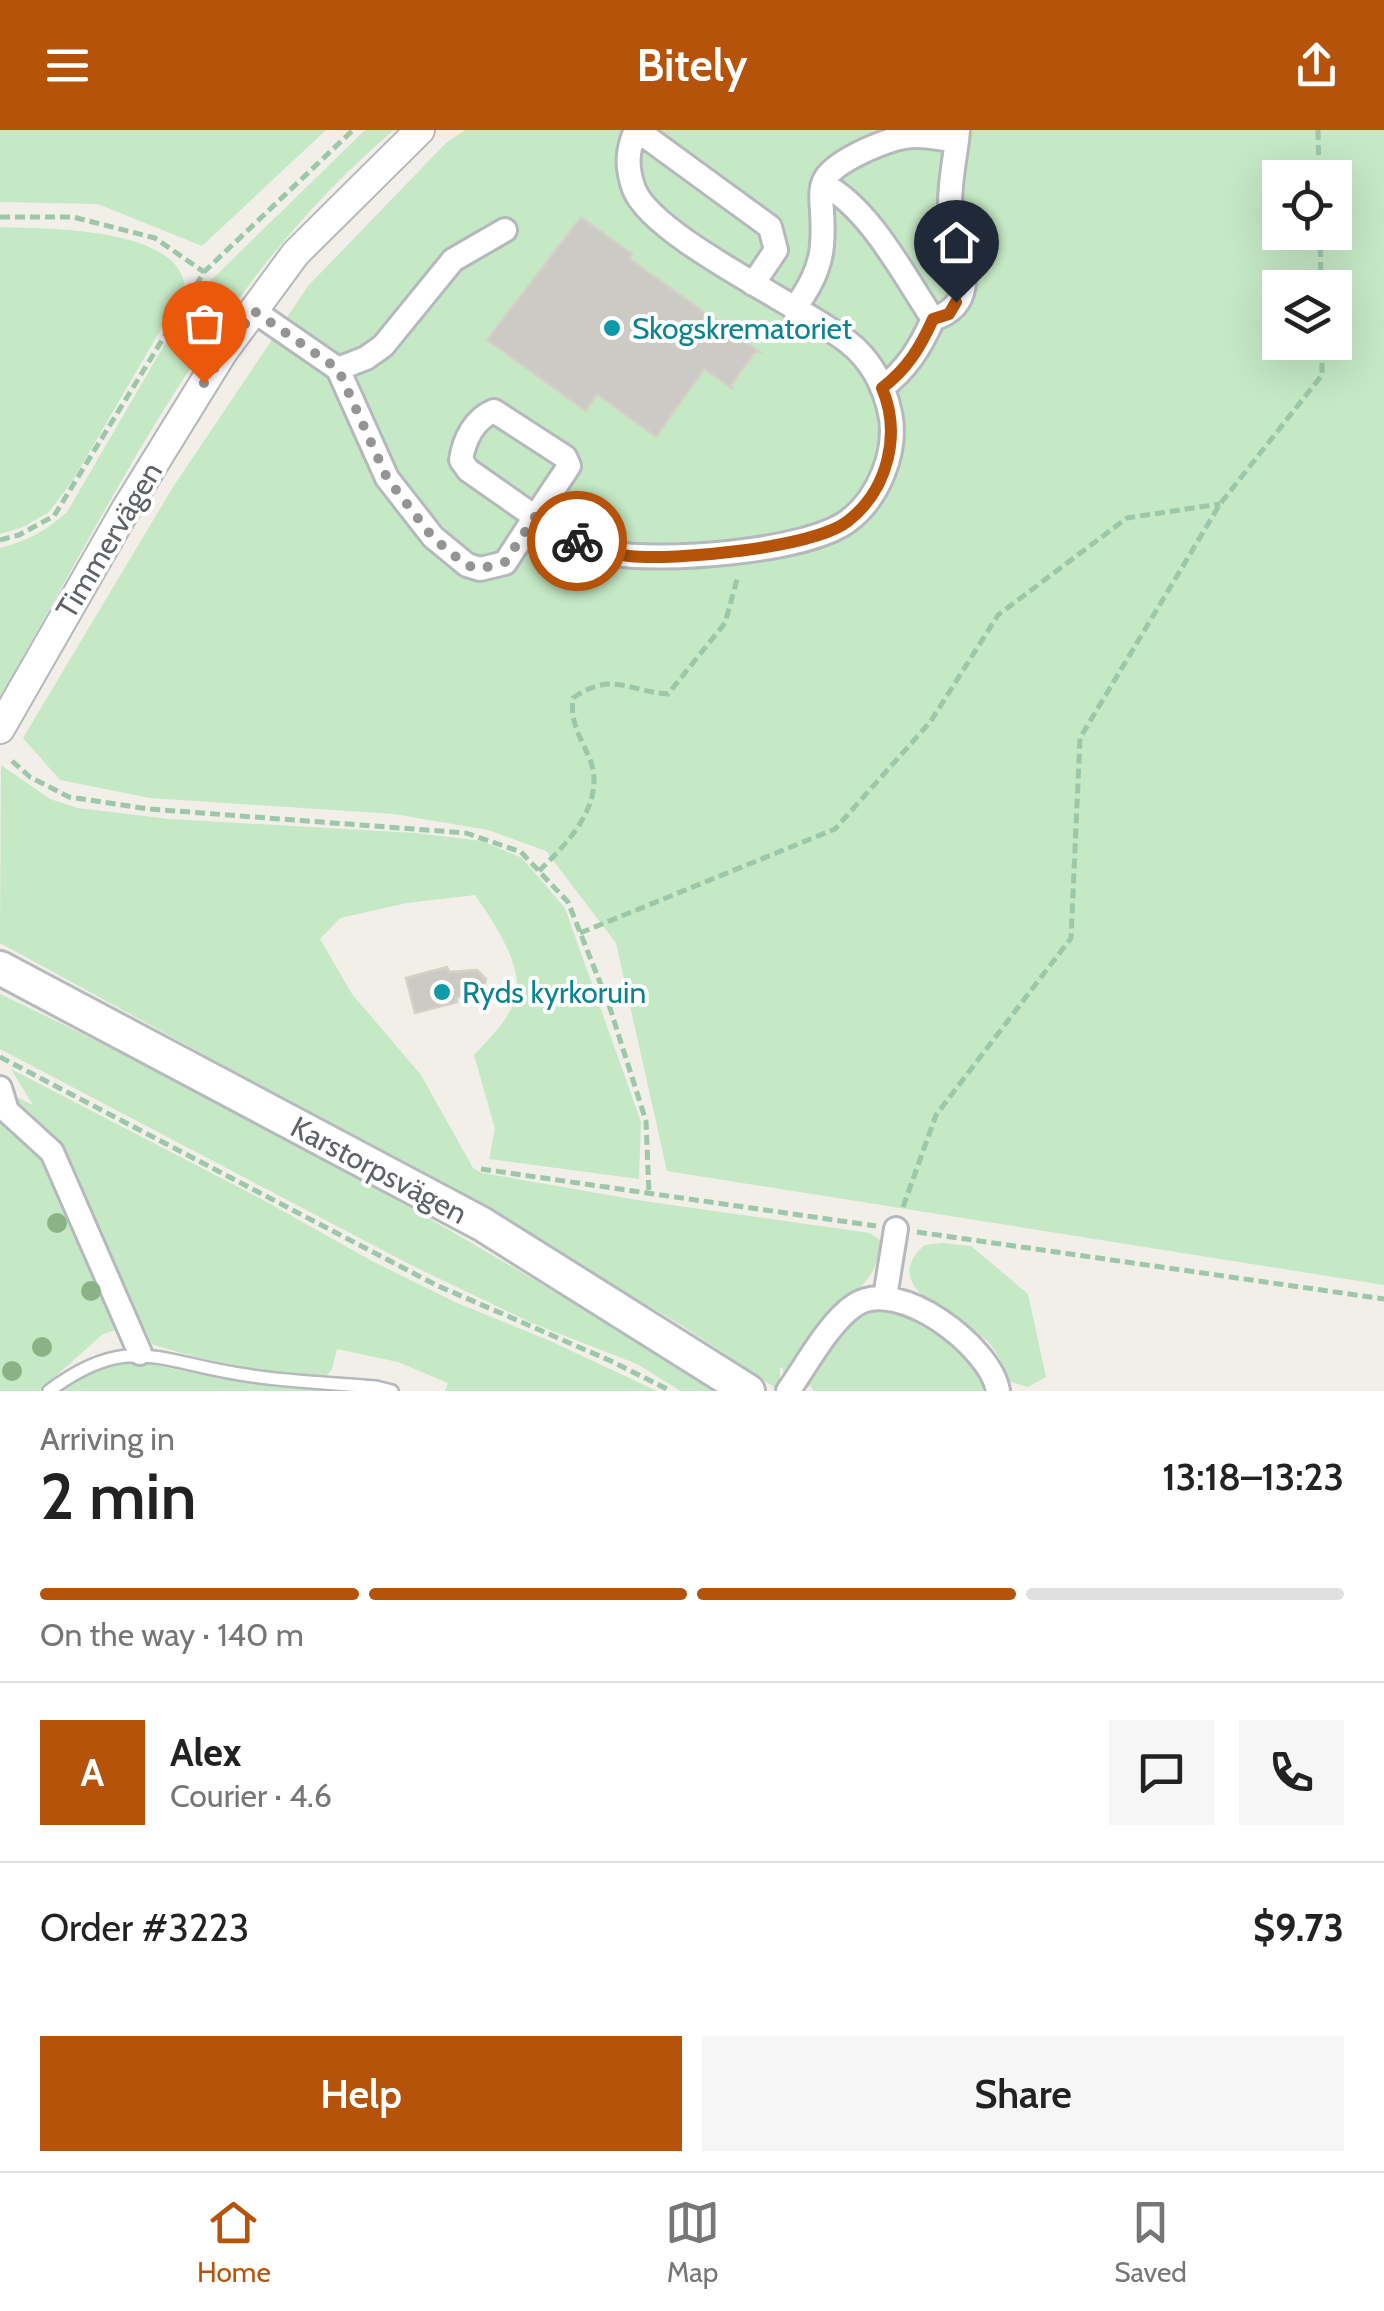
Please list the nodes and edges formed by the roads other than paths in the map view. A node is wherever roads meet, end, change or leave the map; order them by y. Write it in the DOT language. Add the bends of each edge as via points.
graph roads {
  1 [pos="420,130"];
  2 [pos="636,130"];
  3 [pos="958,136"];
  4 [pos="823,184"];
  5 [pos="505,230"];
  6 [pos="753,284"];
  7 [pos="794,309"];
  8 [pos="254,311"];
  9 [pos="933,319"];
  10 [pos="338,369"];
  11 [pos="882,388"];
  12 [pos="535,517"];
  13 [pos="0,729"];
  14 [pos="0,968"];
  15 [pos="0,1088"];
  16 [pos="4,1114"];
  17 [pos="896,1229"];
  18 [pos="884,1297"];
  19 [pos="140,1354"];
  20 [pos="50,1391"];
  21 [pos="392,1391"];
  22 [pos="748,1391"];
  23 [pos="788,1391"];
  24 [pos="998,1391"];
  1 -- 8 [label="street, Timmervägen" via="296,253"];
  2 -- 6 [label="street" via="627,156 634,191 648,211"];
  2 -- 6 [label="street" via="770,227 776,250"];
  3 -- 4 [label="street" via="902,135 834,165"];
  3 -- 9 [label="street" via="950,206 965,289 949,314"];
  4 -- 7 [label="street" via="819,264"];
  4 -- 9 [label="street" via="856,210"];
  5 -- 10 [label="street" via="453,260 383,346"];
  6 -- 7 [label="street"];
  7 -- 11 [label="street" via="847,341"];
  8 -- 10 [label="street"];
  8 -- 13 [label="street, Timmervägen" via="126,509"];
  9 -- 11 [label="street" via="902,372"];
  10 -- 12 [label="street" via="387,478 456,559 480,569 505,562"];
  11 -- 12 [label="street" via="893,431 885,471 847,522 820,534 769,548 630,557 580,542"];
  12 -- 12 [label="street" via="461,460 474,426 488,412 504,415 565,457 569,466"];
  14 -- 22 [label="main road, Karstorpsvägen" via="482,1224"];
  15 -- 16 [label="street"];
  16 -- 19 [label="street" via="52,1152"];
  17 -- 18 [label="street"];
  18 -- 23 [label="street" via="866,1299 841,1316"];
  18 -- 24 [label="street" via="965,1339 990,1364"];
  19 -- 20 [label="lane" via="93,1363"];
  19 -- 21 [label="lane" via="240,1375"];
}
